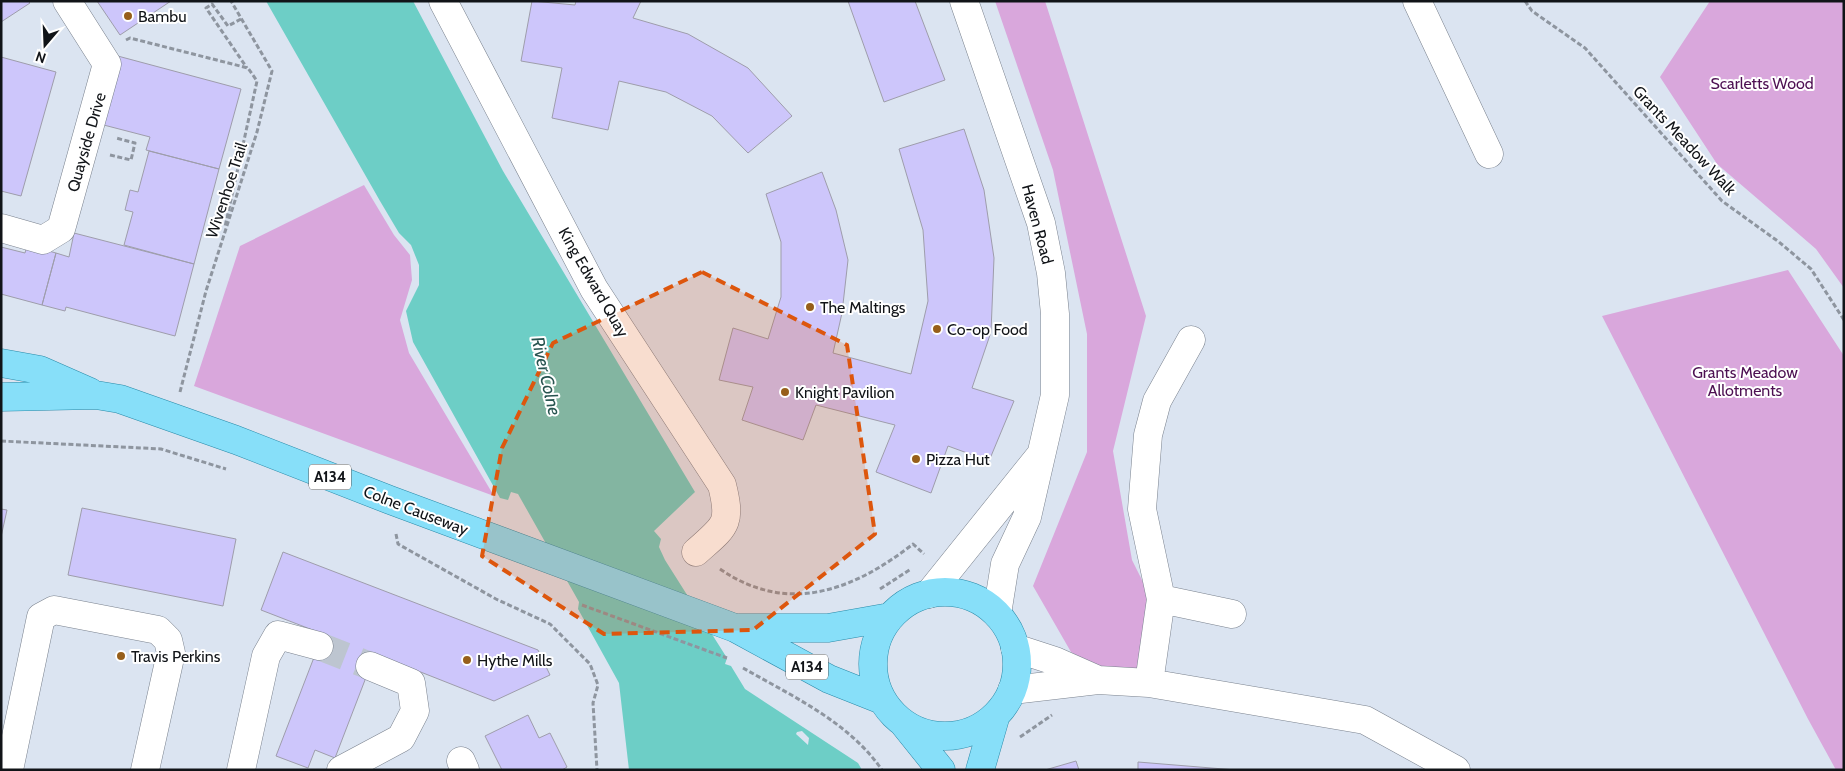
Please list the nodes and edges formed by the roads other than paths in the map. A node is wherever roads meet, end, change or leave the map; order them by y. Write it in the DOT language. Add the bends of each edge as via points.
graph roads {
  1 [pos="67,1"];
  2 [pos="443,1"];
  3 [pos="964,1"];
  4 [pos="1418,1"];
  5 [pos="1489,154"];
  6 [pos="1,228"];
  7 [pos="1191,340"];
  8 [pos="1,363"];
  9 [pos="96,395"];
  10 [pos="1,397"];
  11 [pos="1040,455"];
  12 [pos="696,552"];
  13 [pos="928,594"];
  14 [pos="1161,599"];
  15 [pos="997,614"];
  16 [pos="1232,614"];
  17 [pos="890,617"];
  18 [pos="735,628"];
  19 [pos="319,646"];
  20 [pos="1015,648"];
  21 [pos="370,666"];
  22 [pos="1098,680"];
  23 [pos="1149,683"];
  24 [pos="1012,690"];
  25 [pos="882,700"];
  26 [pos="995,718"];
  27 [pos="904,724"];
  28 [pos="9,770"];
  29 [pos="145,770"];
  30 [pos="241,770"];
  31 [pos="342,770"];
  32 [pos="941,770"];
  33 [pos="980,770"];
  34 [pos="1456,770"];
  1 -- 6 [label="street, Quayside Drive" via="107,64 61,229 43,240"];
  2 -- 12 [label="street, King Edward Quay" via="594,288 722,485 728,510 723,528"];
  3 -- 11 [label="street, Haven Road" via="1041,223 1051,273 1055,314 1055,395"];
  4 -- 5 [label="street"];
  7 -- 14 [label="street" via="1157,401 1148,435 1142,509"];
  8 -- 9 [label="main road, Colne Causeway / A134" via="40,370"];
  9 -- 10 [label="main road, Colne Causeway / A134"];
  9 -- 18 [label="main road, Colne Causeway / A134" via="120,399 236,440 489,538"];
  11 -- 13 [label="street, Haven Road"];
  11 -- 15 [label="street, Haven Road" via="1027,516 1005,564"];
  13 -- 15 [label="main road, A134" via="953,592 970,597"];
  13 -- 17 [label="main road, A134" via="904,604"];
  14 -- 16 [label="street"];
  14 -- 23 [label="street"];
  15 -- 20 [label="main road, A134"];
  17 -- 18 [label="main road, Colne Causeway / A134" via="828,628"];
  17 -- 25 [label="main road, A134" via="877,639 872,663"];
  18 -- 25 [label="main road, Colne Causeway / A134" via="829,679"];
  19 -- 30 [label="street" via="278,635 266,656"];
  20 -- 22 [label="street"];
  20 -- 24 [label="main road, A134" via="1016,673"];
  21 -- 31 [label="street" via="411,683 415,711 401,738"];
  22 -- 23 [label="street"];
  22 -- 24 [label="street"];
  23 -- 34 [label="street" via="1365,720"];
  24 -- 26 [label="main road, A134"];
  25 -- 27 [label="main road, A134"];
  26 -- 27 [label="main road, A134" via="968,732 942,736 917,731"];
  26 -- 33 [label="main road, A134"];
  27 -- 32 [label="main road, A134"];
  28 -- 29 [label="street" via="41,618 54,610 158,630 168,640 171,654"];
}
